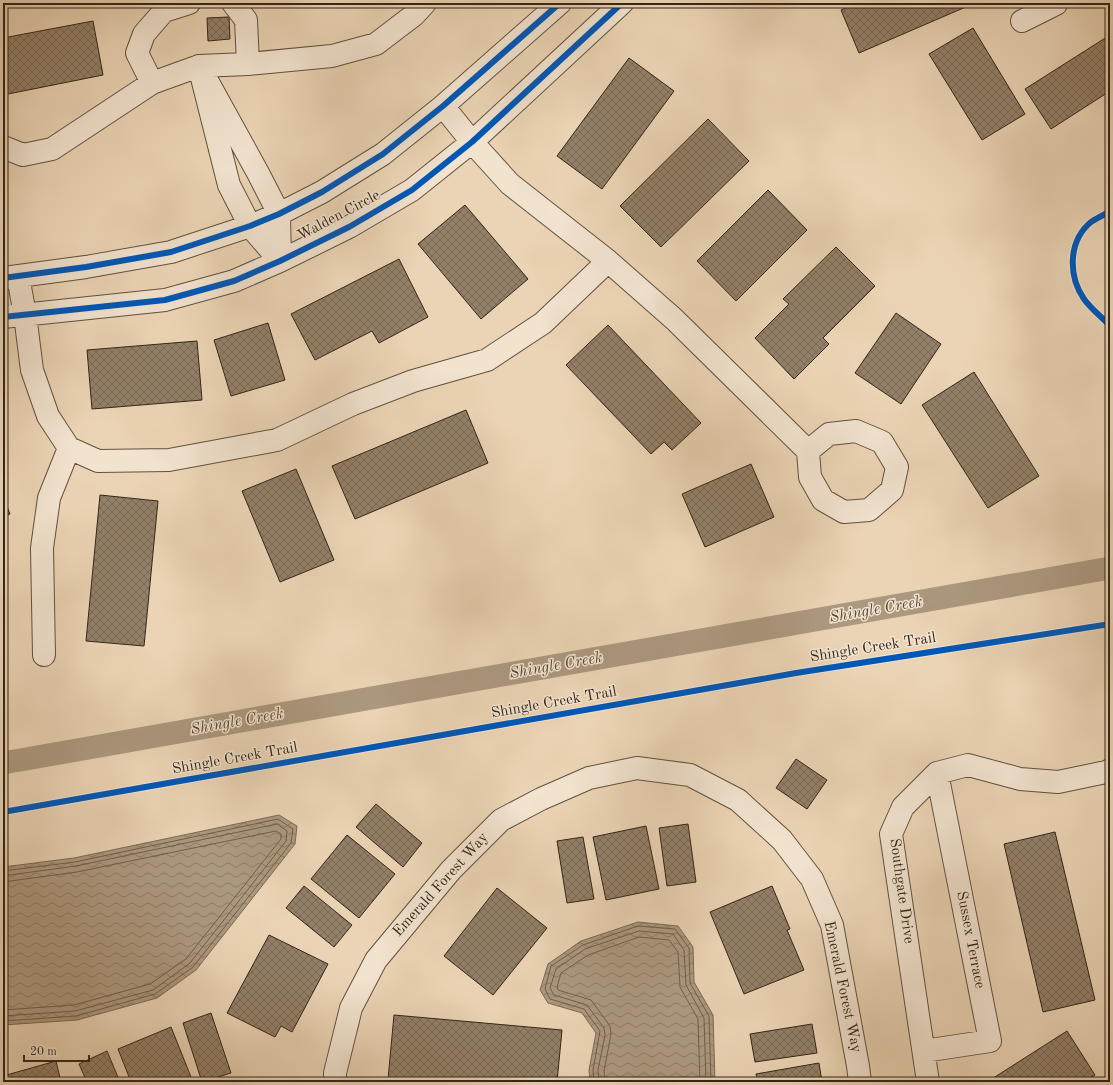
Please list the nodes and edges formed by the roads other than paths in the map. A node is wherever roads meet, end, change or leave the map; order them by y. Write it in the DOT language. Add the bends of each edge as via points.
graph roads {
  1 [pos="189,3"];
  2 [pos="233,3"];
  3 [pos="424,3"];
  4 [pos="560,3"];
  5 [pos="622,3"];
  6 [pos="1057,3"];
  7 [pos="1022,21"];
  8 [pos="248,64"];
  9 [pos="199,66"];
  10 [pos="152,83"];
  11 [pos="443,106"];
  12 [pos="472,142"];
  13 [pos="3,147"];
  14 [pos="279,214"];
  15 [pos="250,226"];
  16 [pos="280,261"];
  17 [pos="608,261"];
  18 [pos="10,277"];
  19 [pos="25,315"];
  20 [pos="3,317"];
  21 [pos="69,448"];
  22 [pos="808,451"];
  23 [pos="44,654"];
  24 [pos="1110,770"];
  25 [pos="937,773"];
  26 [pos="924,1050"];
  27 [pos="335,1082"];
  28 [pos="860,1082"];
  29 [pos="928,1082"];
  1 -- 10 [label="street" via="164,11 144,34 137,53"];
  2 -- 8 [label="street" via="246,20"];
  3 -- 8 [label="street" via="414,15 376,44 332,56"];
  4 -- 11 [label="street, Walden Circle"];
  5 -- 12 [label="street, Walden Circle"];
  6 -- 7 [label="street"];
  8 -- 9 [label="street"];
  9 -- 10 [label="street"];
  9 -- 14 [label="street"];
  9 -- 15 [label="street" via="229,185"];
  10 -- 13 [label="street" via="52,149 23,155"];
  11 -- 12 [label="street"];
  11 -- 14 [label="street, Walden Circle" via="383,154 322,192"];
  12 -- 16 [label="street, Walden Circle" via="412,190 349,227"];
  12 -- 17 [label="street" via="510,184"];
  14 -- 15 [label="street, Walden Circle"];
  14 -- 16 [label="street"];
  15 -- 16 [label="street"];
  15 -- 18 [label="street, Walden Circle" via="171,252 86,268"];
  16 -- 19 [label="street, Walden Circle" via="234,281 165,300"];
  17 -- 21 [label="street" via="543,323 487,360 413,381 353,404 277,440 169,460 98,461"];
  17 -- 22 [label="street" via="674,319"];
  18 -- 19 [label="street"];
  19 -- 20 [label="street, Walden Circle"];
  19 -- 21 [label="street" via="32,370 48,416"];
  21 -- 23 [label="street" via="49,498 42,548"];
  24 -- 25 [label="street" via="1058,782 1020,778 968,765"];
  25 -- 26 [label="street, Southgate Drive" via="903,807 891,834"];
  25 -- 26 [label="street, Sussex Terrace" via="990,1041"];
  26 -- 29 [label="street, Southgate Drive"];
  27 -- 28 [label="street, Emerald Forest Way" via="351,1008 376,960 451,870 501,820 589,778 637,768 690,776 738,800 782,840 812,879 832,925"];
}
